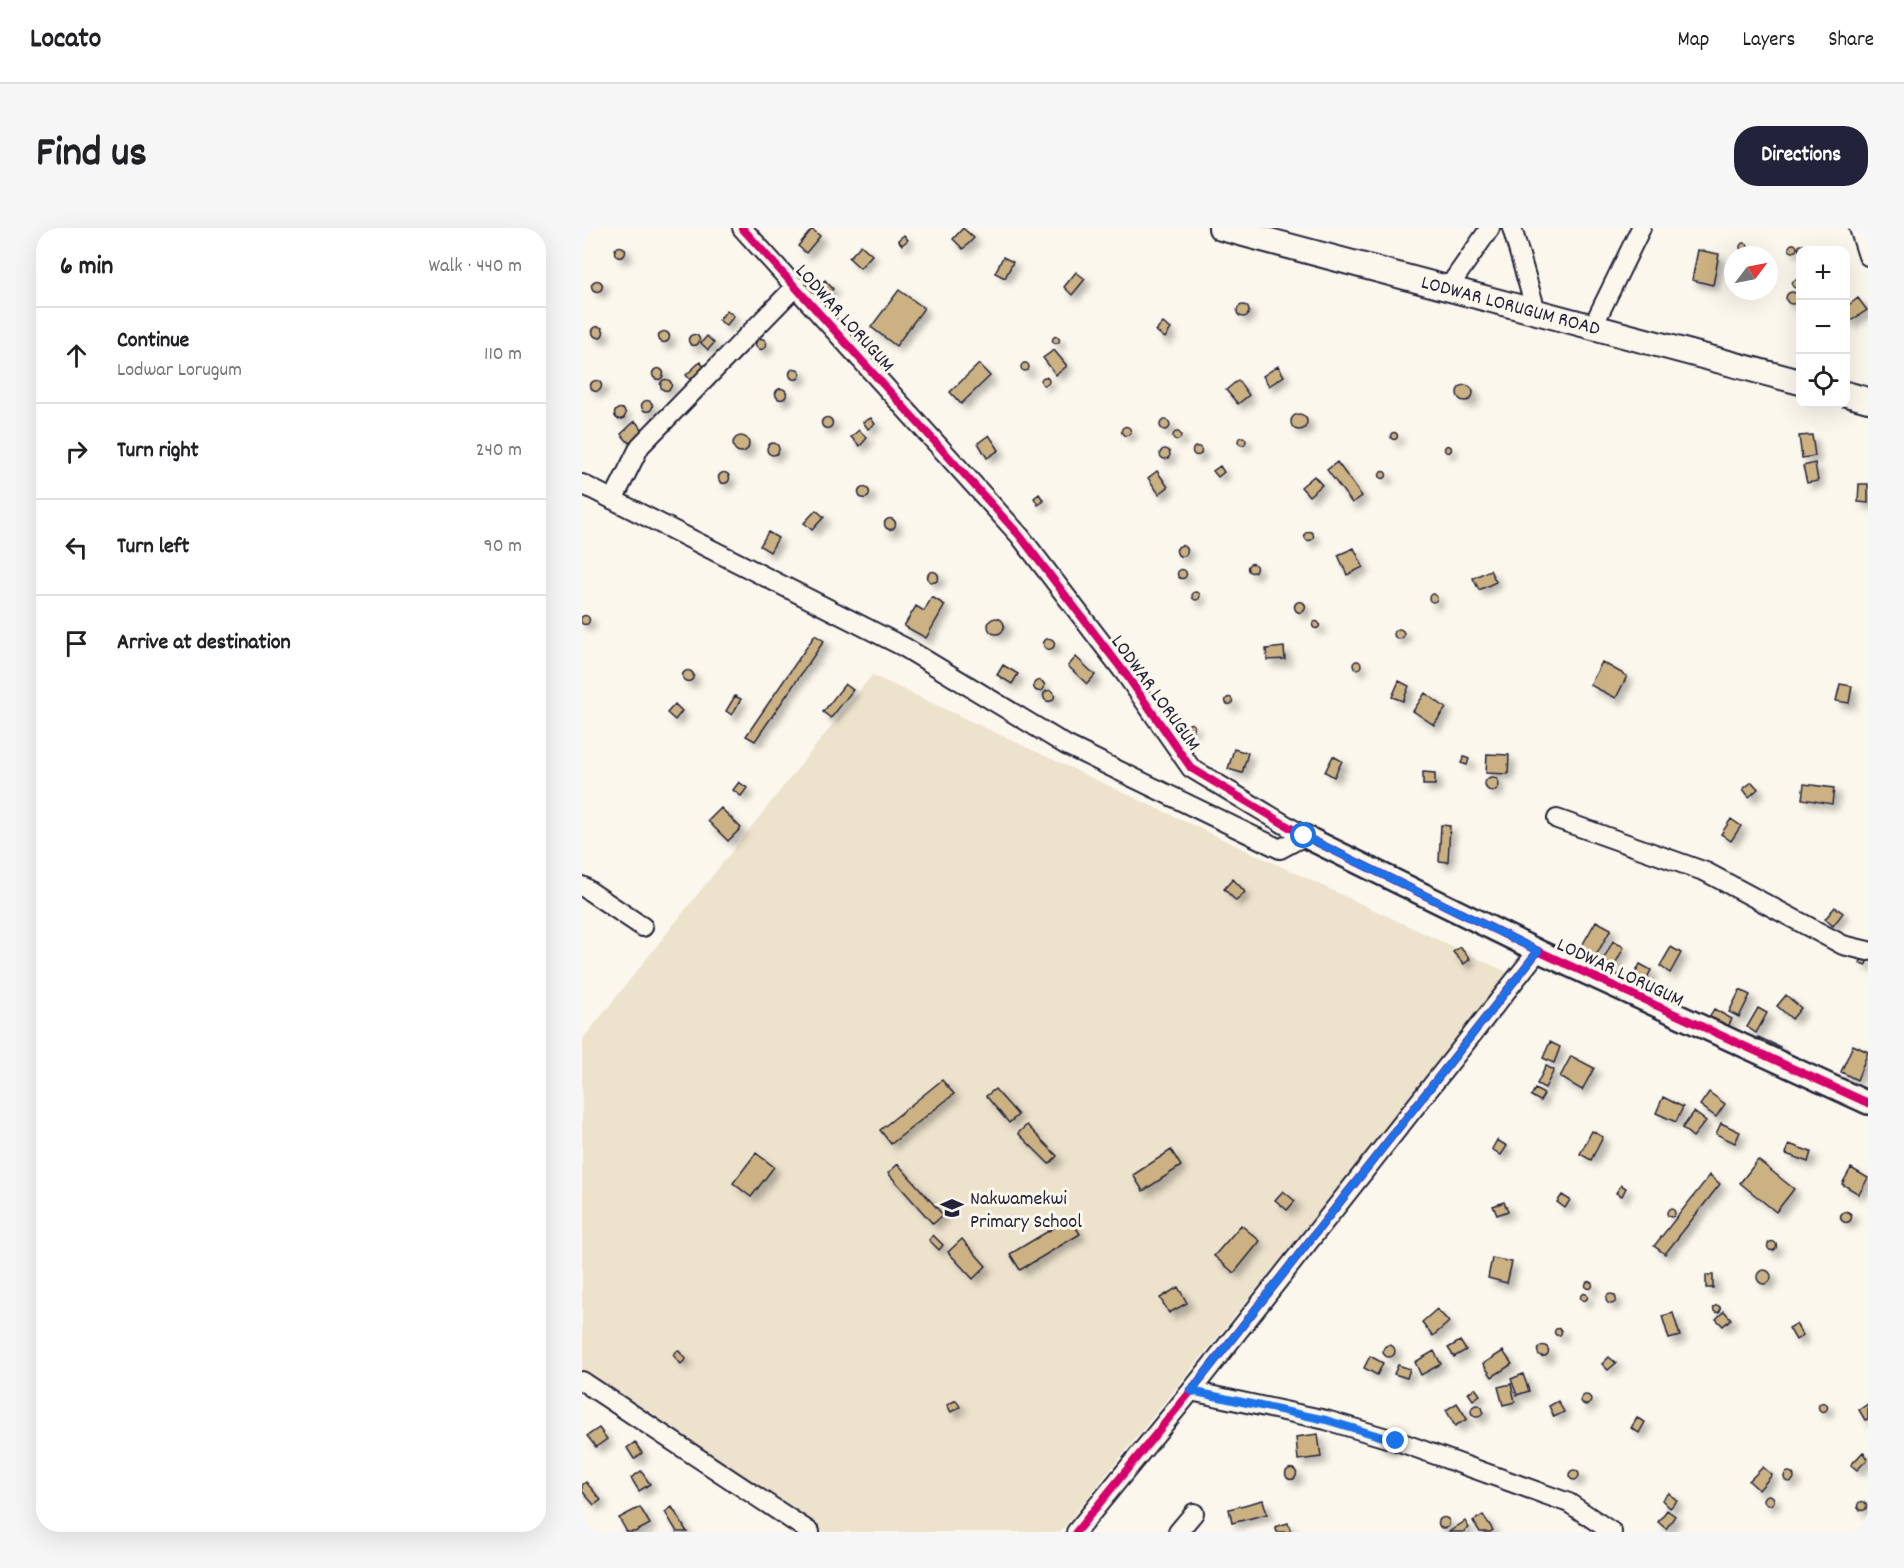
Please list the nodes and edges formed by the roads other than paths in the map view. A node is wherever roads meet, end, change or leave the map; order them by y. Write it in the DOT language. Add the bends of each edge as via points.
graph roads {
  1 [pos="742,228"];
  2 [pos="1221,228"];
  3 [pos="1490,228"];
  4 [pos="1512,228"];
  5 [pos="1641,228"];
  6 [pos="1859,228"];
  7 [pos="1256,233"];
  8 [pos="1868,256"];
  9 [pos="796,286"];
  10 [pos="1448,288"];
  11 [pos="1536,311"];
  12 [pos="1593,326"];
  13 [pos="1796,381"];
  14 [pos="1850,395"];
  15 [pos="1868,400"];
  16 [pos="582,484"];
  17 [pos="613,500"];
  18 [pos="1557,819"];
  19 [pos="1304,836"];
  20 [pos="582,885"];
  21 [pos="643,927"];
  22 [pos="1538,951"];
  23 [pos="1868,951"];
  24 [pos="1868,1103"];
  25 [pos="582,1381"];
  26 [pos="1191,1391"];
  27 [pos="1194,1513"];
  28 [pos="810,1532"];
  29 [pos="1076,1532"];
  30 [pos="1178,1532"];
  31 [pos="1612,1532"];
  1 -- 9 [label="street, LODWAR LORUGUM"];
  2 -- 7 [label="main road, LODWAR LORUGUM ROAD"];
  3 -- 10 [label="street"];
  4 -- 11 [label="street"];
  5 -- 12 [label="street"];
  6 -- 8 [label="street"];
  7 -- 10 [label="main road, LODWAR LORUGUM ROAD"];
  9 -- 17 [label="street" via="640,446"];
  9 -- 19 [label="street, LODWAR LORUGUM" via="1020,536 1127,676 1191,768"];
  10 -- 11 [label="main road, LODWAR LORUGUM ROAD"];
  11 -- 12 [label="main road, LODWAR LORUGUM ROAD"];
  12 -- 13 [label="main road, LODWAR LORUGUM ROAD"];
  14 -- 15 [label="main road"];
  16 -- 17 [label="street"];
  17 -- 19 [label="street" via="904,647 1087,756 1280,849"];
  18 -- 23 [label="street" via="1706,873 1844,945"];
  19 -- 22 [label="street, LODWAR LORUGUM"];
  20 -- 21 [label="street"];
  22 -- 24 [label="street, LODWAR LORUGUM"];
  22 -- 26 [label="street"];
  25 -- 28 [label="street"];
  26 -- 29 [label="street"];
  26 -- 31 [label="street" via="1326,1420 1396,1441 1569,1503"];
  27 -- 30 [label="street"];
}
